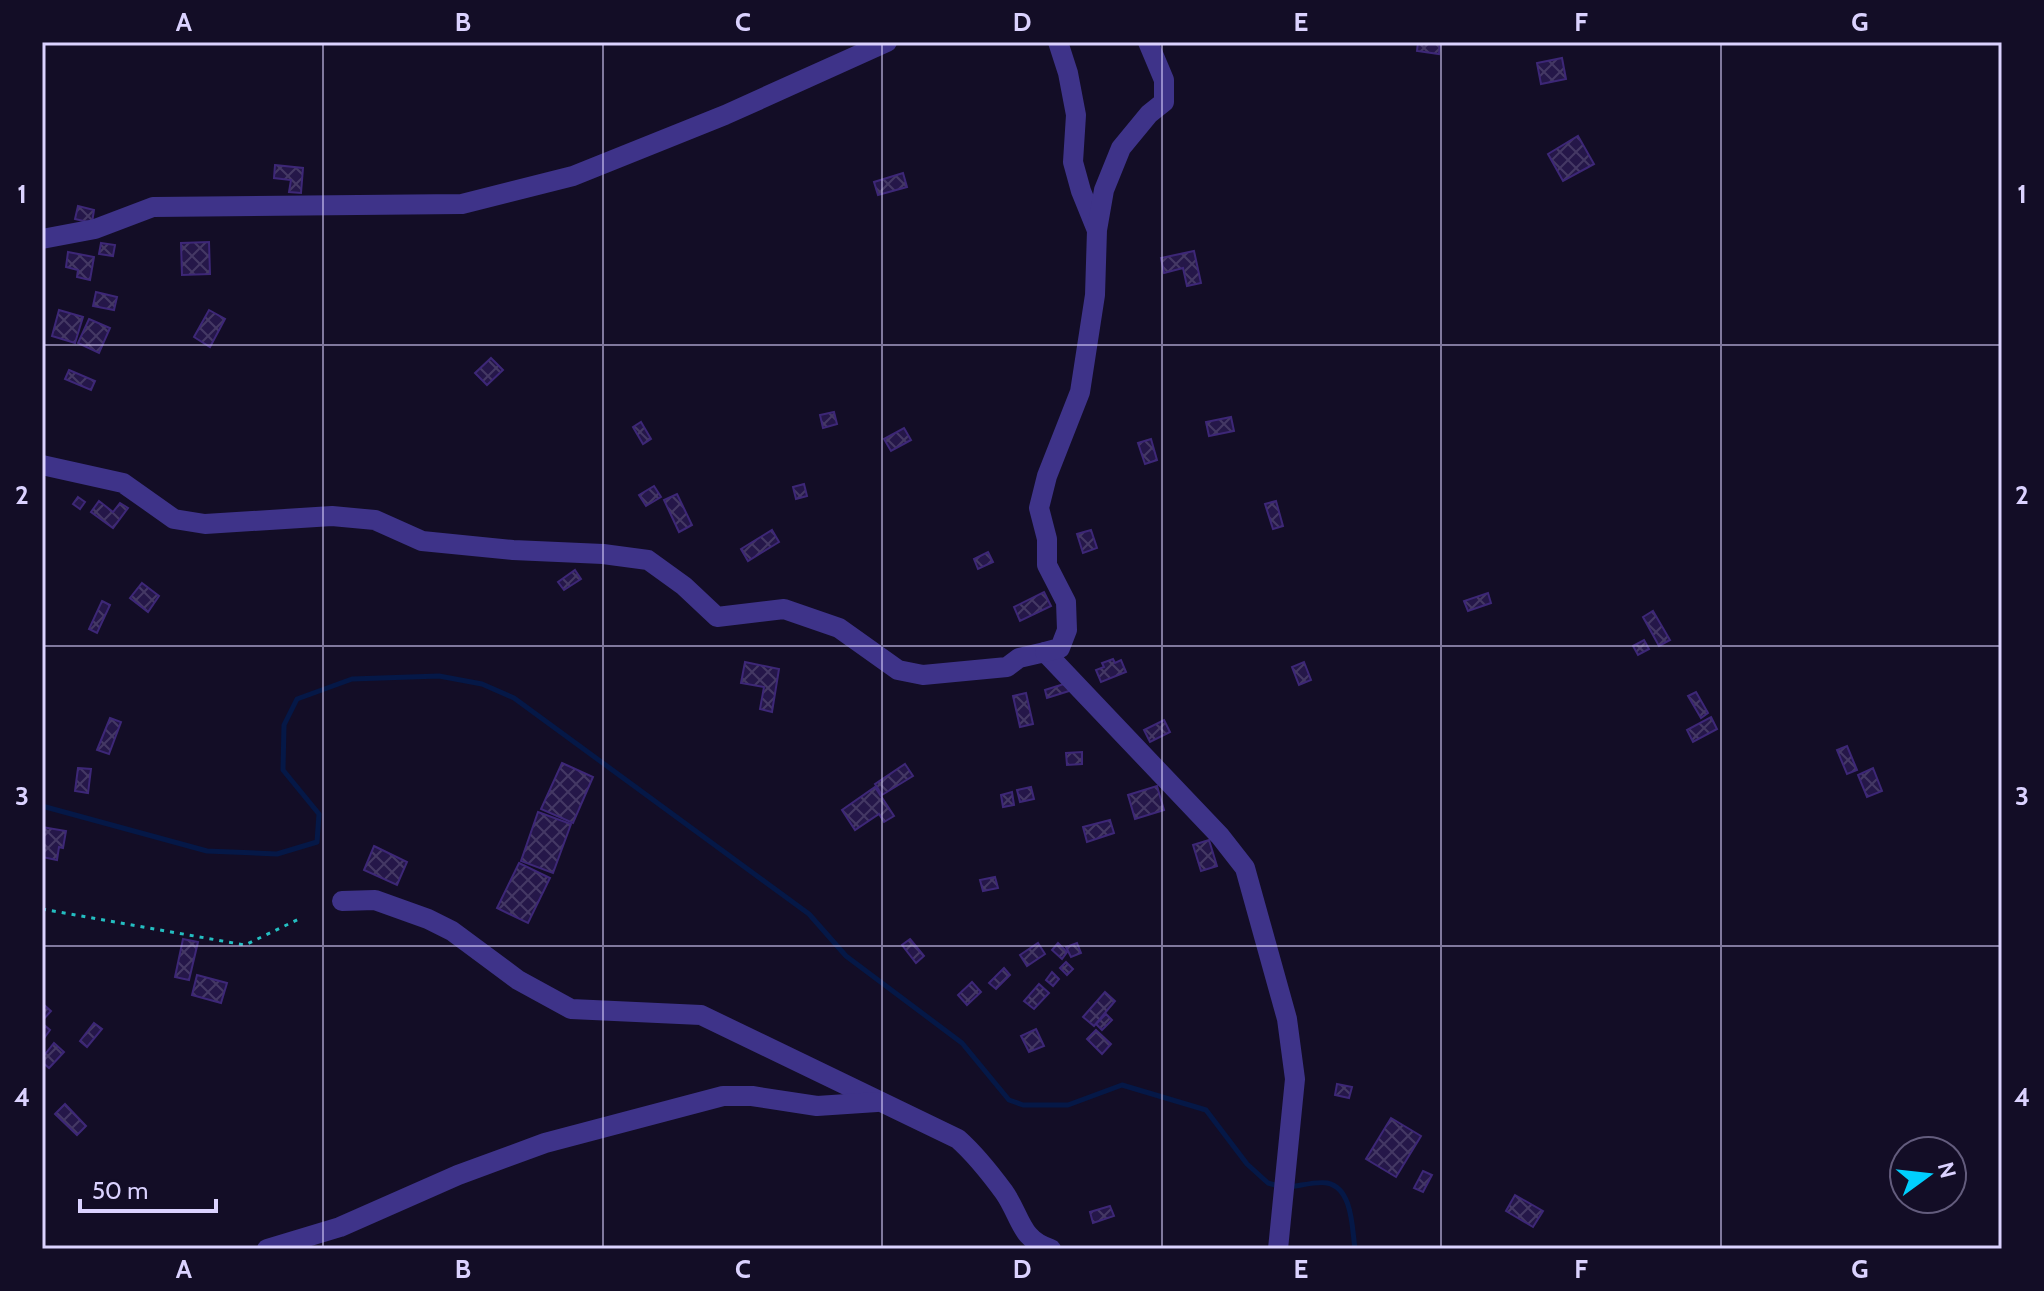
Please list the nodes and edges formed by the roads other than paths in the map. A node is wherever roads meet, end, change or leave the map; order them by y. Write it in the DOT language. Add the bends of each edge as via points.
graph roads {
  1 [pos="887,42"];
  2 [pos="1058,42"];
  3 [pos="1148,42"];
  4 [pos="1097,230"];
  5 [pos="42,239"];
  6 [pos="42,465"];
  7 [pos="1045,652"];
  8 [pos="342,901"];
  9 [pos="877,1102"];
  10 [pos="267,1249"];
  11 [pos="1051,1249"];
  12 [pos="1278,1249"];
  1 -- 5 [label="street" via="573,176 462,204 153,207 95,229"];
  2 -- 4 [label="street" via="1076,115 1073,162"];
  3 -- 4 [label="street" via="1164,80 1164,102 1121,148 1104,190"];
  4 -- 7 [label="street" via="1095,295 1080,392 1039,508 1047,565 1066,602 1067,630 1060,648"];
  6 -- 7 [label="street" via="123,483 174,519 205,524 332,516 375,520 422,541 648,560 717,617 784,609 839,628 898,670 923,675 1007,667"];
  7 -- 12 [label="street" via="1245,868 1287,1019 1295,1079"];
  8 -- 9 [label="street" via="375,900 428,919 571,1009 701,1015"];
  9 -- 10 [label="street" via="817,1106 723,1096 545,1143 340,1227"];
  9 -- 11 [label="street" via="958,1139 1007,1196 1036,1244"];
}
